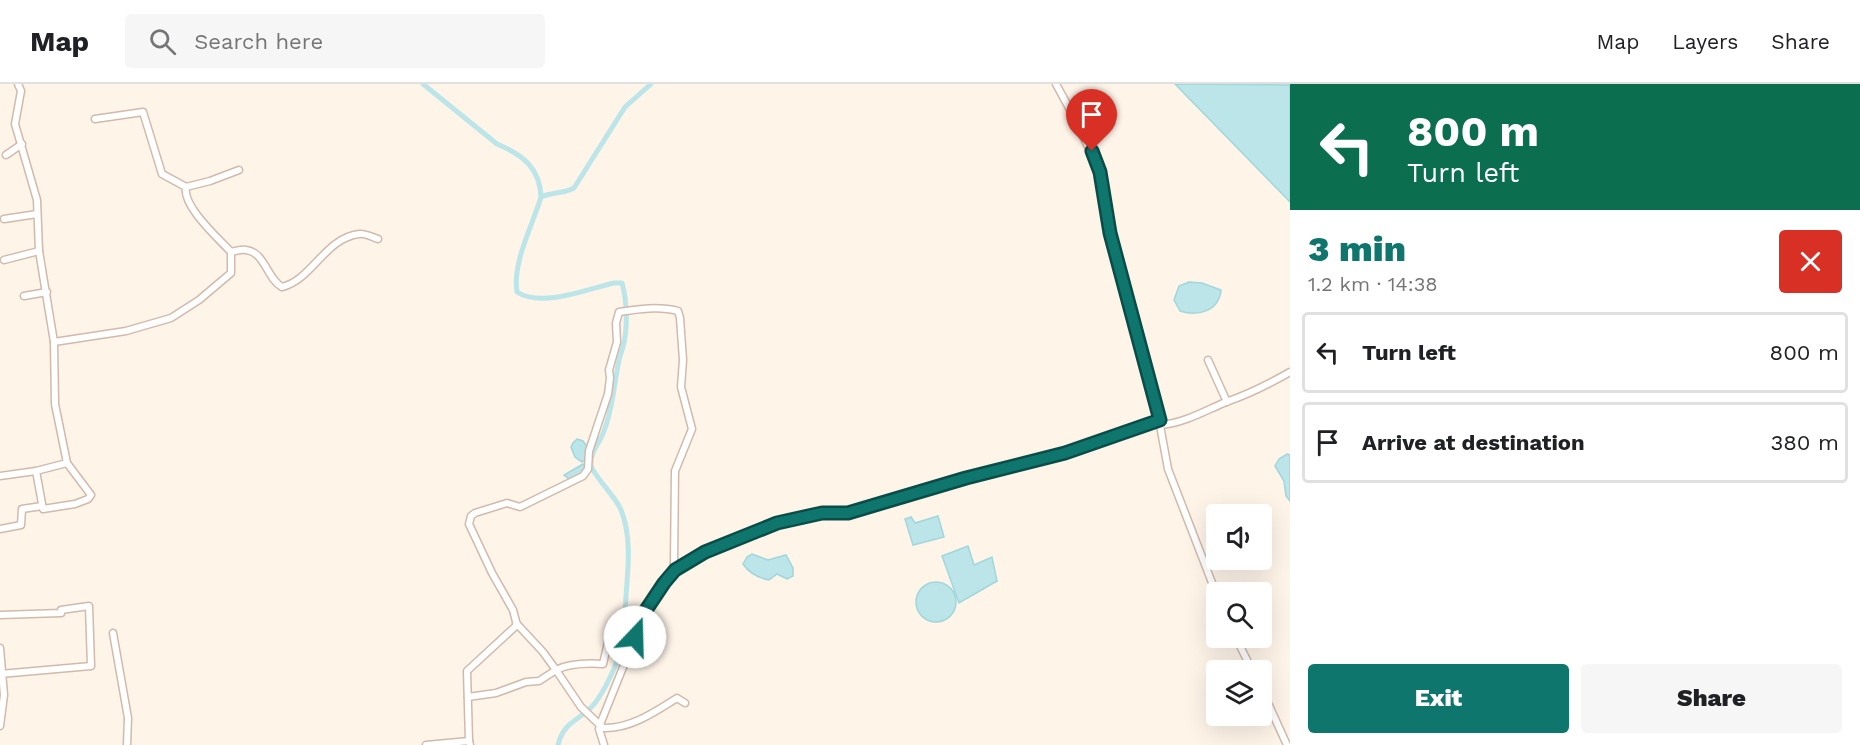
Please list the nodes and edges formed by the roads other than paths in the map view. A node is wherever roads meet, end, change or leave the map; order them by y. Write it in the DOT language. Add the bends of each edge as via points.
graph roads {
  1 [pos="18,84"];
  2 [pos="1056,84"];
  3 [pos="95,119"];
  4 [pos="22,144"];
  5 [pos="6,155"];
  6 [pos="239,170"];
  7 [pos="186,187"];
  8 [pos="37,213"];
  9 [pos="4,219"];
  10 [pos="378,239"];
  11 [pos="39,251"];
  12 [pos="231,252"];
  13 [pos="4,260"];
  14 [pos="46,291"];
  15 [pos="24,296"];
  16 [pos="54,342"];
  17 [pos="1208,360"];
  18 [pos="1290,372"];
  19 [pos="1227,402"];
  20 [pos="1160,423"];
  21 [pos="66,463"];
  22 [pos="36,471"];
  23 [pos="0,476"];
  24 [pos="42,506"];
  25 [pos="0,529"];
  26 [pos="675,570"];
  27 [pos="1212,582"];
  28 [pos="0,615"];
  29 [pos="516,623"];
  30 [pos="113,633"];
  31 [pos="635,637"];
  32 [pos="0,648"];
  33 [pos="555,670"];
  34 [pos="1,674"];
  35 [pos="468,697"];
  36 [pos="685,703"];
  37 [pos="1272,712"];
  38 [pos="0,726"];
  39 [pos="600,726"];
  40 [pos="470,743"];
  41 [pos="127,745"];
  42 [pos="426,745"];
  43 [pos="604,745"];
  44 [pos="1287,745"];
  1 -- 4 [label="street" via="21,91 15,124"];
  2 -- 20 [label="street" via="1100,172 1110,233"];
  3 -- 7 [label="street" via="143,112 162,174"];
  4 -- 5 [label="street"];
  4 -- 8 [label="street"];
  6 -- 7 [label="street"];
  7 -- 12 [label="street" via="192,209"];
  8 -- 9 [label="street"];
  8 -- 11 [label="street"];
  10 -- 12 [label="street" via="360,234 333,246 305,273 282,288 258,256 245,250"];
  11 -- 13 [label="street"];
  11 -- 14 [label="street"];
  12 -- 16 [label="street" via="231,273 223,282 171,318 126,331"];
  14 -- 15 [label="street"];
  14 -- 16 [label="street"];
  16 -- 21 [label="street" via="55,404"];
  17 -- 19 [label="street"];
  18 -- 19 [label="street"];
  19 -- 20 [label="street" via="1178,423"];
  20 -- 26 [label="street" via="848,513 822,513 777,523 705,552"];
  20 -- 27 [label="street" via="1168,469"];
  21 -- 22 [label="street"];
  21 -- 24 [label="street" via="90,498 53,508"];
  22 -- 23 [label="street"];
  22 -- 24 [label="street"];
  24 -- 25 [label="street" via="22,509 21,525"];
  26 -- 29 [label="street" via="675,471 693,429 681,387 680,318 678,311 669,309 619,312 608,394 583,476 520,507 507,503 471,516 469,524 477,544 513,610"];
  26 -- 31 [label="street" via="654,595"];
  28 -- 34 [label="street" via="61,613 89,606 91,666"];
  29 -- 33 [label="street"];
  29 -- 35 [label="street" via="467,671"];
  30 -- 41 [label="street" via="128,718"];
  31 -- 33 [label="street" via="609,638 603,664"];
  31 -- 39 [label="street"];
  32 -- 34 [label="street"];
  33 -- 35 [label="street" via="539,681"];
  33 -- 39 [label="street" via="581,708"];
  34 -- 38 [label="street" via="4,694"];
  35 -- 40 [label="street"];
  36 -- 39 [label="street" via="677,698 631,724"];
  37 -- 44 [label="street"];
  39 -- 43 [label="street"];
  40 -- 42 [label="street"];
}
